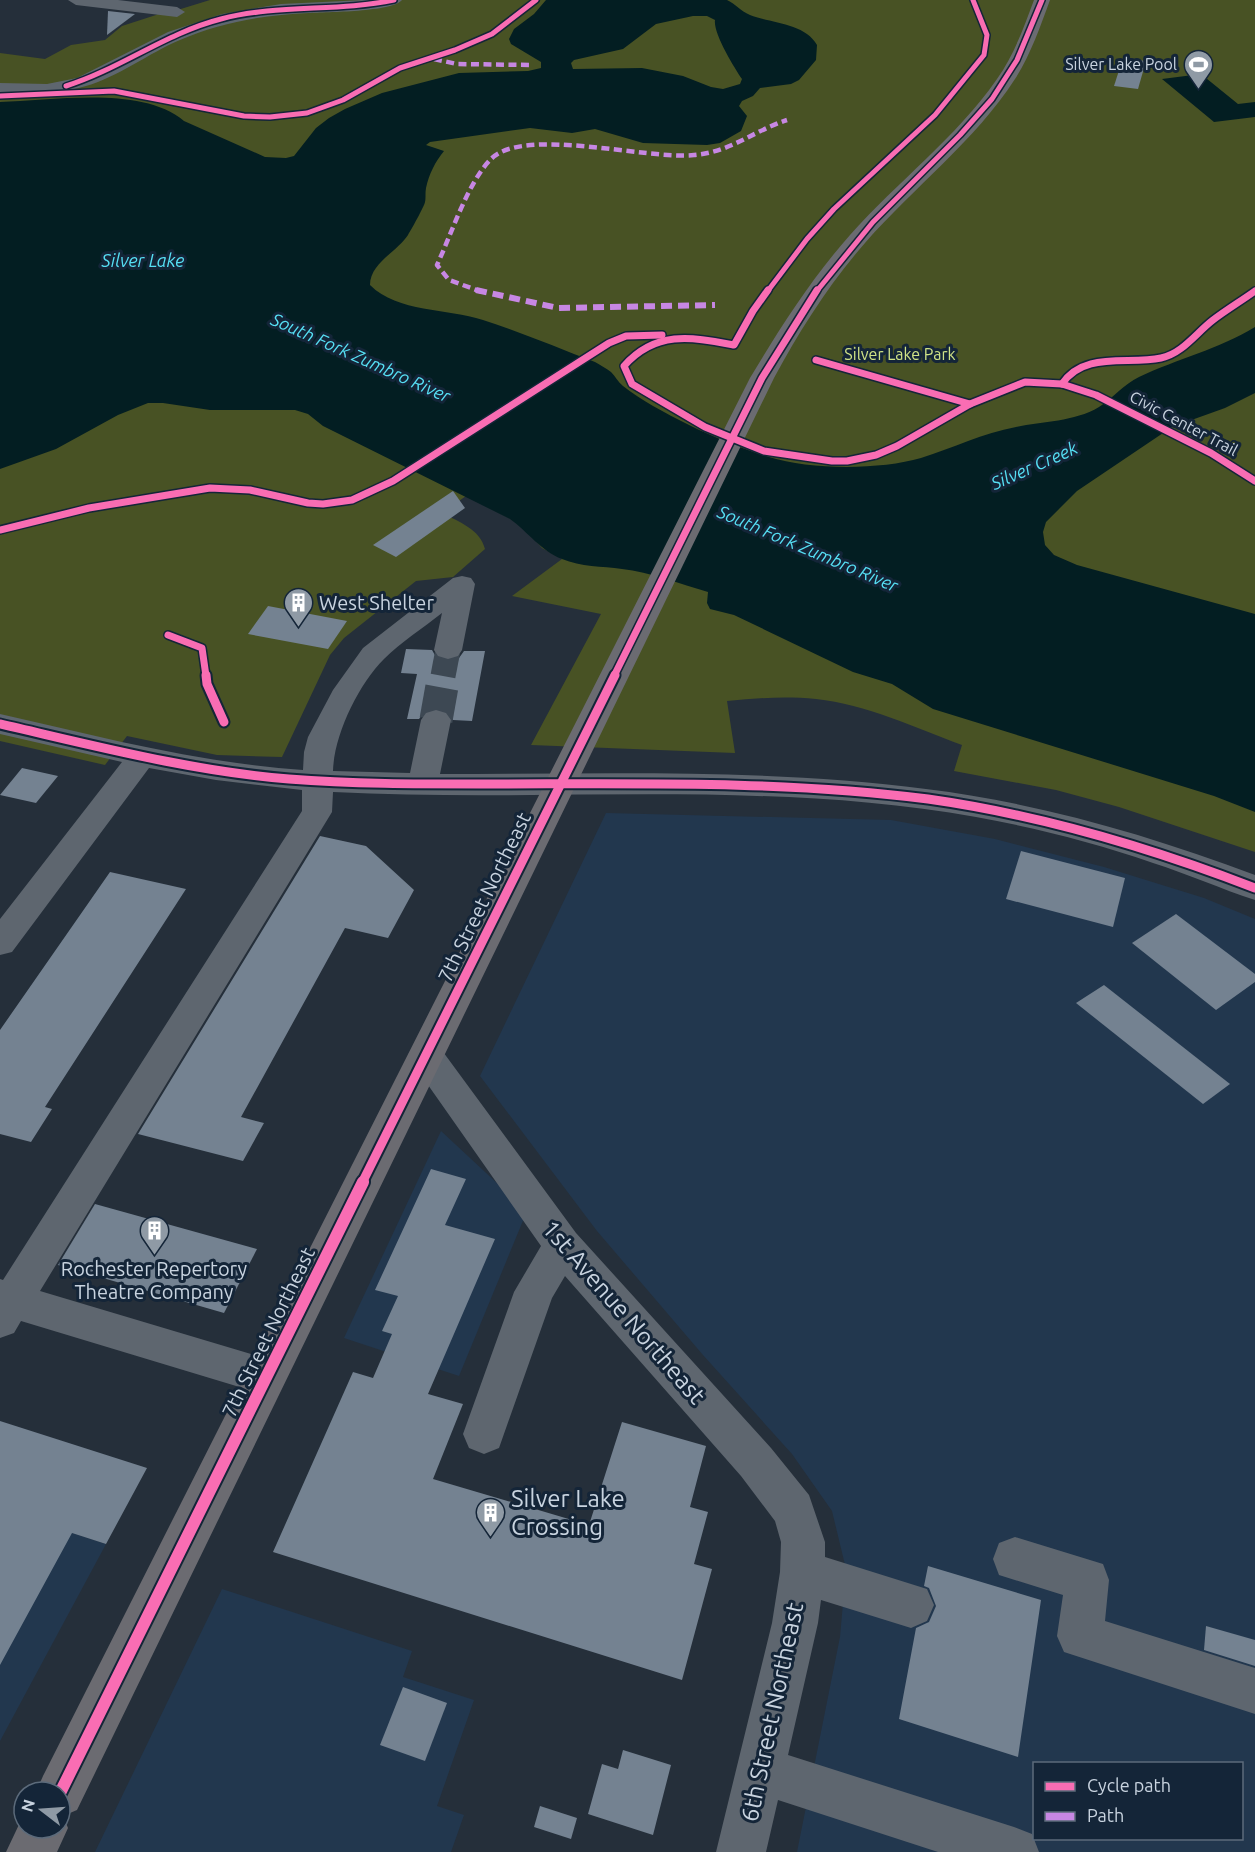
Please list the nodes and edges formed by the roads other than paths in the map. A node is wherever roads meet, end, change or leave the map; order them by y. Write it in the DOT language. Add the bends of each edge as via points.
graph roads {
  1 [pos="76,0"];
  2 [pos="394,0"];
  3 [pos="1042,0"];
  4 [pos="177,12"];
  5 [pos="0,88"];
  6 [pos="448,650"];
  7 [pos="435,720"];
  8 [pos="0,724"];
  9 [pos="143,755"];
  10 [pos="316,781"];
  11 [pos="423,784"];
  12 [pos="560,785"];
  13 [pos="1255,888"];
  14 [pos="0,943"];
  15 [pos="426,1055"];
  16 [pos="562,1245"];
  17 [pos="4,1306"];
  18 [pos="266,1377"];
  19 [pos="484,1434"];
  20 [pos="1015,1559"];
  21 [pos="802,1572"];
  22 [pos="911,1605"];
  23 [pos="1255,1691"];
  24 [pos="760,1770"];
  25 [pos="66,1780"];
  26 [pos="741,1852"];
  27 [pos="1014,1852"];
  1 -- 4 [label="street"];
  2 -- 5 [label="street" via="358,6 281,9 222,19 174,36 82,82 47,89"];
  3 -- 12 [label="main road, 7th Street Northeast" via="1026,41 993,97 873,221 833,267 792,326 735,429"];
  6 -- 10 [label="street" via="462,584 373,654 347,690 323,737"];
  7 -- 11 [label="street"];
  8 -- 9 [label="street"];
  9 -- 10 [label="street" via="220,771"];
  9 -- 14 [label="street"];
  10 -- 11 [label="street"];
  10 -- 17 [label="street" via="317,812"];
  11 -- 12 [label="street"];
  12 -- 13 [label="street" via="814,791 967,806 1097,833"];
  12 -- 15 [label="main road, 7th Street Northeast"];
  15 -- 16 [label="street, 1st Avenue Northeast"];
  15 -- 18 [label="main road, 7th Street Northeast"];
  16 -- 19 [label="street" via="534,1292"];
  16 -- 21 [label="street, 1st Avenue Northeast" via="756,1462 794,1510 803,1542"];
  17 -- 18 [label="street"];
  18 -- 25 [label="main road, 7th Street Northeast"];
  20 -- 23 [label="street" via="1087,1580 1080,1636"];
  21 -- 22 [label="street"];
  21 -- 24 [label="street, 6th Street Northeast" via="795,1623"];
  24 -- 26 [label="street, 6th Street Northeast"];
  24 -- 27 [label="street"];
}
